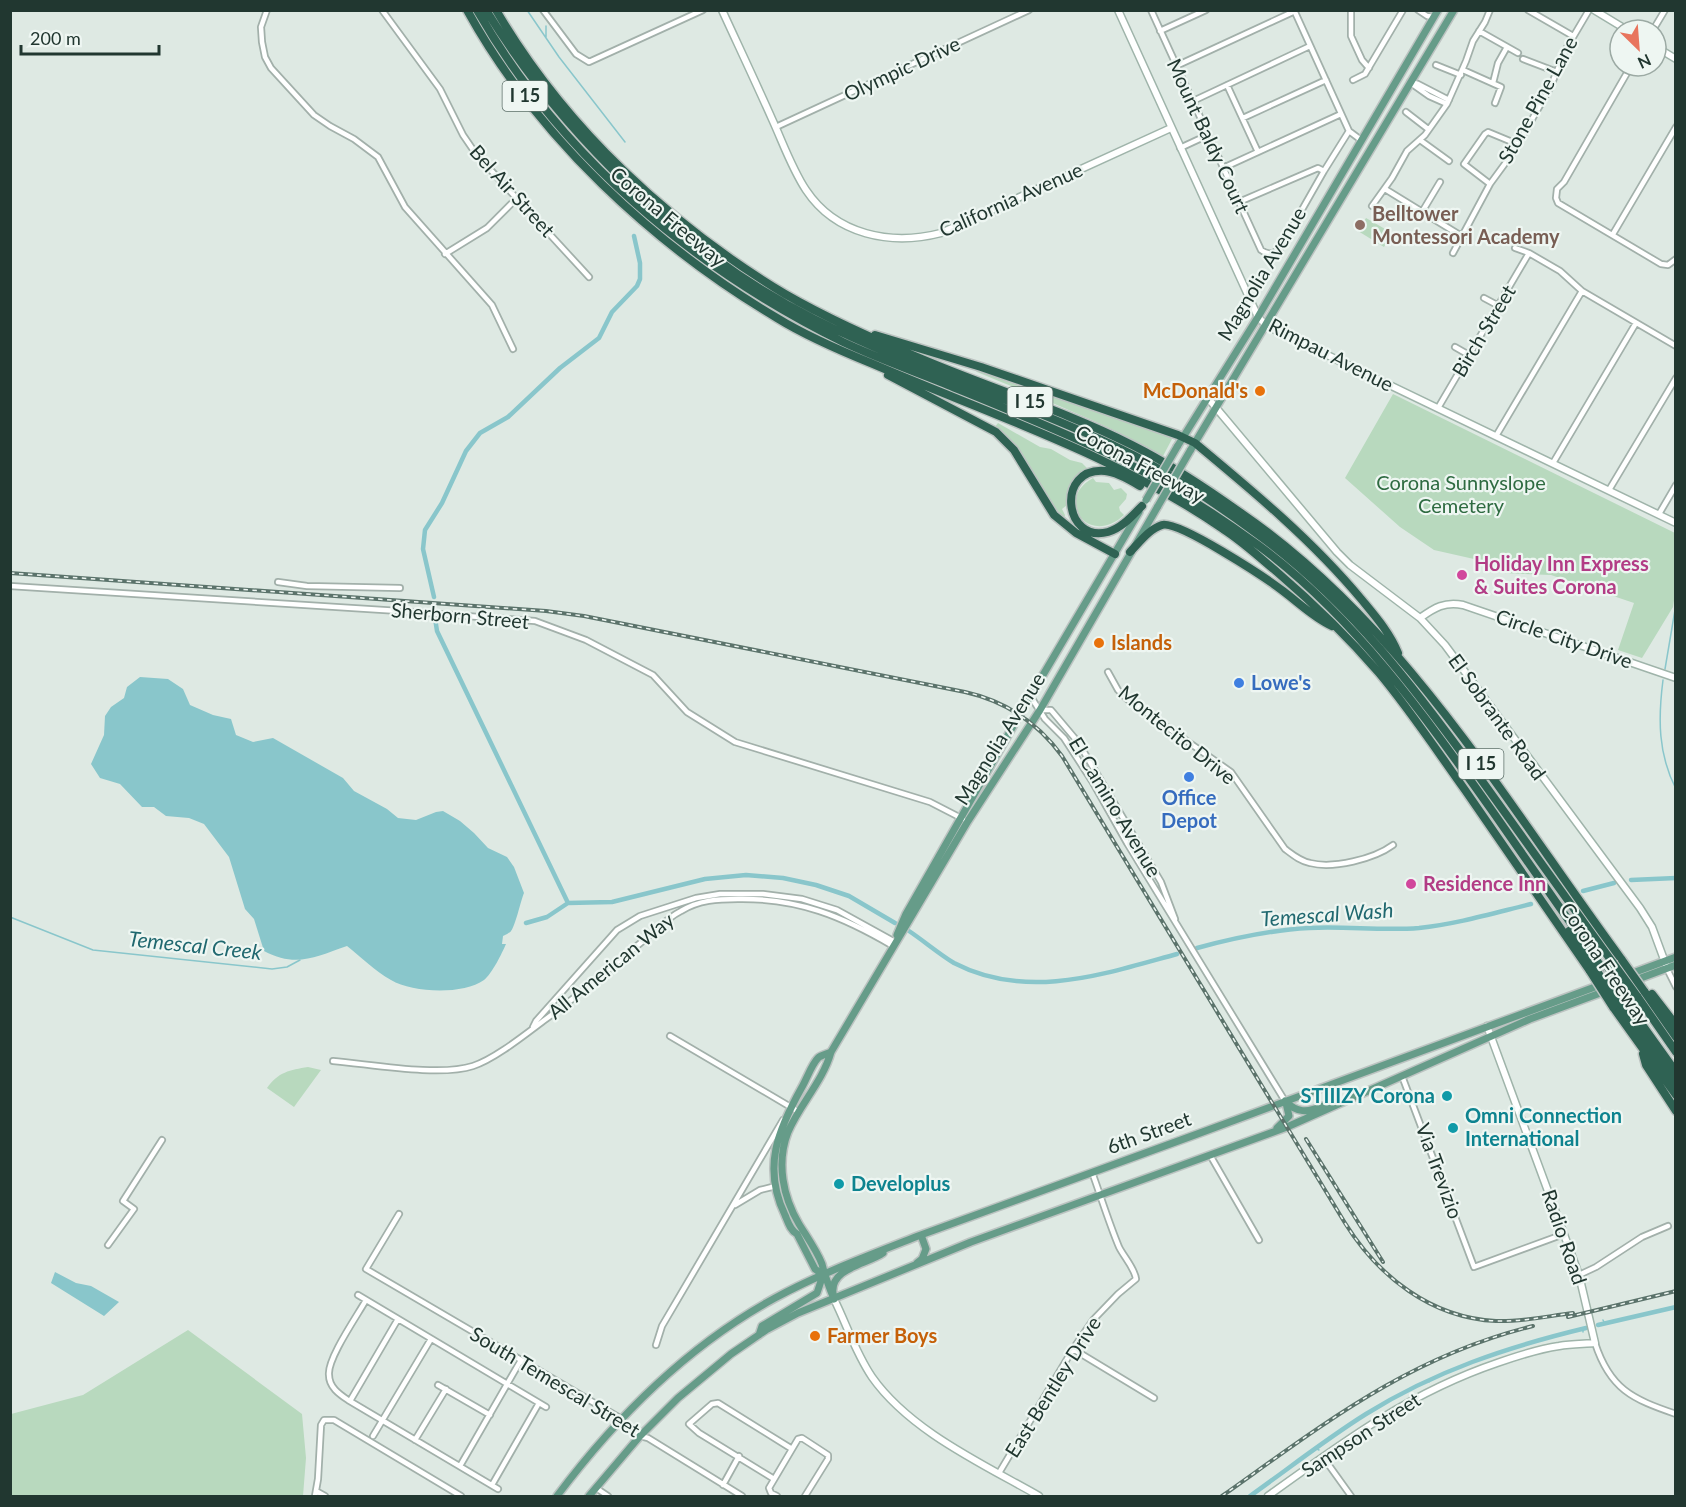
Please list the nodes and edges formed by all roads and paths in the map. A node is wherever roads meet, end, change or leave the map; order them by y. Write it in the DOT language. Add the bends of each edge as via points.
graph roads {
  1 [pos="267,10"];
  2 [pos="382,10"];
  3 [pos="467,10"];
  4 [pos="477,10"];
  5 [pos="486,10"];
  6 [pos="496,10"];
  7 [pos="543,10"];
  8 [pos="703,10"];
  9 [pos="722,10"];
  10 [pos="1029,10"];
  11 [pos="1118,10"];
  12 [pos="1151,10"];
  13 [pos="1206,10"];
  14 [pos="1351,10"];
  15 [pos="1403,10"];
  16 [pos="1418,10"];
  17 [pos="1428,10"];
  18 [pos="1454,10"];
  19 [pos="1490,10"];
  20 [pos="1528,10"];
  21 [pos="1589,10"];
  22 [pos="1594,10"];
  23 [pos="1295,11"];
  24 [pos="1436,14"];
  25 [pos="1608,18"];
  26 [pos="1446,24"];
  27 [pos="1160,31"];
  28 [pos="1479,31"];
  29 [pos="1573,36"];
  30 [pos="1310,46"];
  31 [pos="1507,47"];
  32 [pos="1518,53"];
  33 [pos="1523,59"];
  34 [pos="1436,65"];
  35 [pos="1176,66"];
  36 [pos="1369,68"];
  37 [pos="1557,72"];
  38 [pos="1462,73"];
  39 [pos="1399,75"];
  40 [pos="1624,78"];
  41 [pos="1326,80"];
  42 [pos="1353,80"];
  43 [pos="1410,82"];
  44 [pos="1493,83"];
  45 [pos="1227,85"];
  46 [pos="1193,101"];
  47 [pos="1448,102"];
  48 [pos="1495,103"];
  49 [pos="1406,112"];
  50 [pos="1341,114"];
  51 [pos="541,117"];
  52 [pos="1243,118"];
  53 [pos="776,127"];
  54 [pos="1676,127"];
  55 [pos="1171,128"];
  56 [pos="1428,129"];
  57 [pos="1349,131"];
  58 [pos="1208,135"];
  59 [pos="1361,140"];
  60 [pos="1420,140"];
  61 [pos="1517,144"];
  62 [pos="1180,148"];
  63 [pos="582,152"];
  64 [pos="1258,152"];
  65 [pos="1449,161"];
  66 [pos="1223,168"];
  67 [pos="1324,171"];
  68 [pos="1440,182"];
  69 [pos="1490,184"];
  70 [pos="1385,189"];
  71 [pos="516,199"];
  72 [pos="1239,202"];
  73 [pos="1372,206"];
  74 [pos="1422,212"];
  75 [pos="687,225"];
  76 [pos="1305,234"];
  77 [pos="1613,234"];
  78 [pos="1462,237"];
  79 [pos="1316,239"];
  80 [pos="1515,248"];
  81 [pos="1453,253"];
  82 [pos="1529,253"];
  83 [pos="445,254"];
  84 [pos="1676,259"];
  85 [pos="723,263"];
  86 [pos="589,277"];
  87 [pos="1582,291"];
  88 [pos="1484,298"];
  89 [pos="1498,306"];
  90 [pos="1258,317"];
  91 [pos="1636,323"];
  92 [pos="1267,326"];
  93 [pos="857,330"];
  94 [pos="1676,346"];
  95 [pos="1455,347"];
  96 [pos="513,349"];
  97 [pos="1469,355"];
  98 [pos="870,363"];
  99 [pos="1676,378"];
  100 [pos="1207,397"];
  101 [pos="1217,406"];
  102 [pos="1438,408"];
  103 [pos="1496,436"];
  104 [pos="1183,437"];
  105 [pos="1192,447"];
  106 [pos="1553,463"];
  107 [pos="1676,485"];
  108 [pos="1610,490"];
  109 [pos="1144,503"];
  110 [pos="1189,508"];
  111 [pos="1659,514"];
  112 [pos="1676,523"];
  113 [pos="1130,552"];
  114 [pos="1115,554"];
  115 [pos="278,582"];
  116 [pos="10,586"];
  117 [pos="400,588"];
  118 [pos="1420,618"];
  119 [pos="1339,630"];
  120 [pos="1400,660"];
  121 [pos="1108,672"];
  122 [pos="1676,678"];
  123 [pos="1031,697"];
  124 [pos="1422,707"];
  125 [pos="1040,710"];
  126 [pos="964,820"];
  127 [pos="1393,845"];
  128 [pos="1547,884"];
  129 [pos="1567,913"];
  130 [pos="1175,919"];
  131 [pos="896,940"];
  132 [pos="1676,957"];
  133 [pos="1664,961"];
  134 [pos="1676,965"];
  135 [pos="1605,966"];
  136 [pos="1667,969"];
  137 [pos="1676,987"];
  138 [pos="1631,998"];
  139 [pos="1676,1025"];
  140 [pos="1487,1026"];
  141 [pos="531,1030"];
  142 [pos="670,1036"];
  143 [pos="1491,1036"];
  144 [pos="1676,1037"];
  145 [pos="1642,1048"];
  146 [pos="831,1052"];
  147 [pos="1676,1052"];
  148 [pos="333,1061"];
  149 [pos="1676,1064"];
  150 [pos="1676,1072"];
  151 [pos="1402,1076"];
  152 [pos="1676,1083"];
  153 [pos="1359,1095"];
  154 [pos="1676,1095"];
  155 [pos="1285,1101"];
  156 [pos="790,1107"];
  157 [pos="1676,1111"];
  158 [pos="799,1112"];
  159 [pos="1263,1135"];
  160 [pos="162,1140"];
  161 [pos="1210,1155"];
  162 [pos="1092,1172"];
  163 [pos="784,1185"];
  164 [pos="775,1186"];
  165 [pos="1100,1195"];
  166 [pos="733,1207"];
  167 [pos="399,1214"];
  168 [pos="1668,1226"];
  169 [pos="793,1232"];
  170 [pos="1564,1234"];
  171 [pos="921,1235"];
  172 [pos="1259,1240"];
  173 [pos="108,1245"];
  174 [pos="893,1246"];
  175 [pos="912,1267"];
  176 [pos="823,1275"];
  177 [pos="1579,1275"];
  178 [pos="358,1295"];
  179 [pos="778,1296"];
  180 [pos="834,1299"];
  181 [pos="366,1300"];
  182 [pos="399,1319"];
  183 [pos="759,1335"];
  184 [pos="431,1339"];
  185 [pos="1595,1343"];
  186 [pos="656,1345"];
  187 [pos="1073,1349"];
  188 [pos="521,1360"];
  189 [pos="508,1384"];
  190 [pos="438,1385"];
  191 [pos="446,1389"];
  192 [pos="1154,1398"];
  193 [pos="350,1401"];
  194 [pos="539,1403"];
  195 [pos="546,1407"];
  196 [pos="1676,1414"];
  197 [pos="490,1415"];
  198 [pos="620,1418"];
  199 [pos="383,1421"];
  200 [pos="373,1436"];
  201 [pos="640,1436"];
  202 [pos="415,1440"];
  203 [pos="792,1449"];
  204 [pos="739,1456"];
  205 [pos="1323,1457"];
  206 [pos="460,1466"];
  207 [pos="999,1473"];
  208 [pos="774,1479"];
  209 [pos="492,1485"];
  210 [pos="723,1485"];
  211 [pos="596,1488"];
  212 [pos="498,1489"];
  213 [pos="316,1494"];
  214 [pos="559,1495"];
  215 [pos="325,1497"];
  216 [pos="461,1497"];
  217 [pos="589,1497"];
  218 [pos="608,1497"];
  219 [pos="742,1497"];
  220 [pos="777,1497"];
  221 [pos="805,1497"];
  222 [pos="1039,1497"];
  223 [pos="1268,1497"];
  224 [pos="1351,1497"];
  1 -- 83 [label="street" via="261,27 262,42 272,69 314,115 378,157 405,207"];
  2 -- 71 [label="street, Bel Air Street" via="440,90 468,144"];
  3 -- 51 [label="highway, Corona Freeway / I 15"];
  4 -- 63 [label="highway" via="535,97"];
  5 -- 85 [label="highway" via="566,121 649,203"];
  6 -- 75 [label="highway, Corona Freeway / I 15" via="582,128 634,181"];
  7 -- 8 [label="street" via="576,54 589,62"];
  9 -- 53 [label="main road, California Avenue"];
  10 -- 53 [label="street, Olympic Drive"];
  11 -- 55 [label="main road, Rimpau Avenue"];
  12 -- 27 [label="street, Mount Baldy Court"];
  13 -- 27 [label="street"];
  14 -- 36 [label="street" via="1351,36"];
  15 -- 36 [label="street"];
  16 -- 24 [label="street" via="1427,16"];
  17 -- 24 [label="street"];
  18 -- 26 [label="main road, Magnolia Avenue"];
  19 -- 28 [label="street"];
  20 -- 29 [label="street"];
  21 -- 29 [label="street, Stone Pine Lane"];
  22 -- 25 [label="main road"];
  23 -- 30 [label="street"];
  23 -- 35 [label="street"];
  24 -- 26 [label="main road"];
  24 -- 39 [label="main road, Magnolia Avenue"];
  26 -- 43 [label="main road, Magnolia Avenue"];
  27 -- 35 [label="street, Mount Baldy Court"];
  28 -- 31 [label="street"];
  28 -- 38 [label="street"];
  29 -- 37 [label="street, Stone Pine Lane"];
  30 -- 41 [label="street"];
  30 -- 45 [label="street"];
  31 -- 32 [label="street"];
  31 -- 44 [label="street"];
  33 -- 37 [label="street"];
  34 -- 38 [label="street"];
  35 -- 46 [label="street, Mount Baldy Court"];
  36 -- 42 [label="street"];
  37 -- 61 [label="street, Stone Pine Lane"];
  38 -- 44 [label="street"];
  38 -- 47 [label="street"];
  39 -- 43 [label="main road"];
  39 -- 59 [label="main road, Magnolia Avenue"];
  40 -- 77 [label="street" via="1557,189 1556,198"];
  41 -- 50 [label="street"];
  41 -- 52 [label="street"];
  43 -- 47 [label="street" via="1429,96"];
  43 -- 79 [label="main road, Magnolia Avenue"];
  44 -- 48 [label="street" via="1502,87"];
  45 -- 46 [label="street"];
  45 -- 52 [label="street"];
  46 -- 58 [label="street, Mount Baldy Court"];
  47 -- 56 [label="street"];
  49 -- 56 [label="street"];
  50 -- 57 [label="street"];
  50 -- 64 [label="street"];
  51 -- 63 [label="highway"];
  51 -- 98 [label="highway, Corona Freeway / I 15" via="592,175 700,269 781,321"];
  52 -- 64 [label="street"];
  53 -- 55 [label="main road, California Avenue" via="802,184 822,209 854,230 898,239 941,233"];
  54 -- 77 [label="street"];
  55 -- 62 [label="main road, Rimpau Avenue"];
  56 -- 60 [label="street"];
  57 -- 59 [label="street"];
  57 -- 67 [label="street"];
  58 -- 62 [label="street"];
  58 -- 66 [label="street, Mount Baldy Court"];
  59 -- 76 [label="main road, Magnolia Avenue"];
  60 -- 65 [label="street"];
  60 -- 70 [label="street" via="1407,151"];
  61 -- 69 [label="street, Stone Pine Lane"];
  61 -- 69 [label="street" via="1488,132 1464,164"];
  62 -- 90 [label="main road, Rimpau Avenue"];
  63 -- 124 [label="highway" via="649,217 696,255 777,307 877,357 1111,454 1191,500 1260,546 1315,594"];
  64 -- 66 [label="street"];
  66 -- 72 [label="street, Mount Baldy Court"];
  67 -- 72 [label="street" via="1318,168"];
  67 -- 72 [label="street, Mount Baldy Court" via="1279,250 1271,254 1261,250"];
  68 -- 74 [label="street"];
  69 -- 78 [label="street, Stone Pine Lane"];
  70 -- 73 [label="street"];
  70 -- 74 [label="street"];
  71 -- 83 [label="street" via="488,228"];
  71 -- 86 [label="street, Bel Air Street"];
  74 -- 78 [label="street"];
  75 -- 85 [label="highway"];
  75 -- 93 [label="highway, Corona Freeway / I 15" via="789,296"];
  76 -- 79 [label="main road"];
  76 -- 90 [label="main road, Magnolia Avenue"];
  77 -- 84 [label="street" via="1661,264 1668,265"];
  78 -- 81 [label="street, Stone Pine Lane"];
  79 -- 92 [label="main road, Magnolia Avenue"];
  80 -- 82 [label="street"];
  82 -- 87 [label="street" via="1560,271"];
  82 -- 89 [label="street, Birch Street"];
  83 -- 96 [label="street" via="492,305"];
  85 -- 124 [label="highway" via="811,318 917,366 1095,437 1197,493 1259,535 1326,592 1385,655"];
  87 -- 91 [label="street"];
  87 -- 103 [label="street"];
  88 -- 89 [label="street"];
  89 -- 97 [label="street, Birch Street"];
  90 -- 92 [label="main road, Rimpau Avenue"];
  90 -- 100 [label="main road, Magnolia Avenue"];
  91 -- 94 [label="street"];
  91 -- 106 [label="street"];
  92 -- 101 [label="main road, Magnolia Avenue"];
  92 -- 102 [label="main road, Rimpau Avenue"];
  93 -- 104 [label="highway" via="981,367"];
  93 -- 120 [label="highway, Corona Freeway / I 15" via="1132,445 1191,478 1299,558 1350,604"];
  95 -- 97 [label="street"];
  97 -- 102 [label="street, Birch Street"];
  98 -- 110 [label="highway, Corona Freeway / I 15" via="1060,440"];
  98 -- 114 [label="highway" via="996,432 1014,450 1054,515"];
  99 -- 108 [label="street"];
  100 -- 101 [label="main road, El Sobrante Road"];
  100 -- 104 [label="main road, Magnolia Avenue"];
  101 -- 105 [label="main road, Magnolia Avenue"];
  101 -- 118 [label="main road, El Sobrante Road" via="1337,552"];
  102 -- 103 [label="main road, Rimpau Avenue"];
  103 -- 106 [label="main road, Rimpau Avenue"];
  104 -- 105 [label="highway"];
  104 -- 109 [label="main road, Magnolia Avenue, bridge"];
  105 -- 113 [label="main road, Magnolia Avenue, bridge"];
  105 -- 120 [label="highway" via="1292,526 1334,569 1392,638"];
  106 -- 108 [label="main road, Rimpau Avenue"];
  107 -- 111 [label="street"];
  108 -- 111 [label="main road, Rimpau Avenue"];
  109 -- 110 [label="highway" via="1120,527 1107,532 1081,526 1070,505 1076,483 1105,471"];
  109 -- 114 [label="main road, Magnolia Avenue"];
  110 -- 119 [label="highway, Corona Freeway / I 15" via="1256,554"];
  111 -- 112 [label="main road, Rimpau Avenue"];
  113 -- 114 [label="main road"];
  113 -- 119 [label="highway" via="1149,532 1162,525 1173,525 1255,573"];
  113 -- 125 [label="main road, Magnolia Avenue"];
  114 -- 123 [label="main road, Magnolia Avenue"];
  115 -- 117 [label="street"];
  116 -- 126 [label="street, Sherborn Street" via="535,621 586,640 653,675 687,712 735,742 930,802"];
  118 -- 122 [label="main road, Circle City Drive" via="1434,608 1456,603"];
  118 -- 133 [label="main road, El Sobrante Road" via="1445,645 1641,908"];
  119 -- 128 [label="highway, Corona Freeway / I 15" via="1380,674"];
  120 -- 128 [label="highway, Corona Freeway / I 15" via="1471,749"];
  121 -- 127 [label="street, Montecito Drive" via="1127,699 1231,772 1285,849 1295,857 1317,864 1342,862 1370,858"];
  123 -- 125 [label="street, El Camino Avenue"];
  123 -- 126 [label="main road, Magnolia Avenue"];
  124 -- 128 [label="highway" via="1432,711"];
  124 -- 128 [label="highway" via="1423,720"];
  125 -- 126 [label="main road, Magnolia Avenue"];
  125 -- 130 [label="street, El Camino Avenue" via="1074,752"];
  125 -- 130 [label="street, El Camino Avenue" via="1051,710 1078,742 1158,876"];
  126 -- 131 [label="main road, Magnolia Avenue"];
  128 -- 129 [label="highway, Corona Freeway / I 15"];
  128 -- 129 [label="highway, Corona Freeway / I 15"];
  128 -- 129 [label="highway"];
  129 -- 135 [label="highway, Corona Freeway / I 15"];
  129 -- 135 [label="highway, Corona Freeway / I 15"];
  129 -- 135 [label="highway"];
  130 -- 155 [label="street, El Camino Avenue"];
  131 -- 141 [label="street, All American Way" via="793,903 742,899 704,902 678,912"];
  131 -- 141 [label="street, All American Way" via="837,910 802,899 720,894 682,903 640,916 617,930"];
  131 -- 146 [label="main road, Magnolia Avenue"];
  132 -- 133 [label="main road, 6th Street"];
  133 -- 136 [label="main road, El Sobrante Road"];
  133 -- 140 [label="main road, 6th Street"];
  134 -- 136 [label="main road"];
  135 -- 138 [label="highway, Corona Freeway / I 15, bridge"];
  135 -- 138 [label="highway, bridge"];
  135 -- 138 [label="highway, Corona Freeway / I 15, bridge" via="1642,980"];
  136 -- 137 [label="street, El Sobrante Road"];
  136 -- 143 [label="main road"];
  138 -- 139 [label="highway"];
  138 -- 144 [label="highway, Corona Freeway / I 15"];
  138 -- 145 [label="highway, Corona Freeway / I 15"];
  138 -- 147 [label="highway"];
  138 -- 149 [label="highway"];
  138 -- 150 [label="highway"];
  138 -- 152 [label="highway"];
  140 -- 143 [label="main road, Radio Road"];
  140 -- 155 [label="main road, 6th Street"];
  141 -- 148 [label="street, All American Way" via="475,1065 457,1070"];
  142 -- 156 [label="street"];
  143 -- 151 [label="main road"];
  143 -- 170 [label="main road, Radio Road"];
  145 -- 154 [label="highway, Corona Freeway / I 15"];
  145 -- 157 [label="highway" via="1646,1065"];
  146 -- 156 [label="main road, Magnolia Avenue" via="819,1058"];
  146 -- 158 [label="main road, Magnolia Avenue"];
  151 -- 153 [label="main road"];
  151 -- 170 [label="street, Via Trevizio" via="1474,1267"];
  153 -- 155 [label="main road" via="1306,1112"];
  153 -- 159 [label="main road"];
  155 -- 159 [label="main road" via="1289,1116 1278,1128"];
  155 -- 162 [label="main road, 6th Street"];
  156 -- 158 [label="street"];
  156 -- 164 [label="main road, Magnolia Avenue" via="774,1154"];
  156 -- 166 [label="street"];
  158 -- 163 [label="main road, Magnolia Avenue" via="787,1134"];
  159 -- 161 [label="main road"];
  160 -- 173 [label="street" via="123,1201 134,1209"];
  161 -- 165 [label="main road"];
  161 -- 172 [label="street"];
  162 -- 165 [label="street"];
  162 -- 171 [label="main road, 6th Street"];
  163 -- 164 [label="street"];
  163 -- 176 [label="main road, Magnolia Avenue" via="794,1214 822,1264"];
  164 -- 166 [label="street" via="752,1194"];
  164 -- 169 [label="main road, Magnolia Avenue"];
  165 -- 175 [label="main road"];
  165 -- 187 [label="street, East Bentley Drive" via="1136,1280 1103,1308"];
  166 -- 186 [label="street" via="662,1326"];
  167 -- 188 [label="street, South Temescal Street" via="366,1269"];
  168 -- 177 [label="street"];
  169 -- 176 [label="main road, Magnolia Avenue" via="815,1269"];
  169 -- 179 [label="main road" via="811,1273"];
  170 -- 177 [label="main road, Radio Road"];
  171 -- 174 [label="main road, 6th Street"];
  171 -- 175 [label="main road" via="926,1249"];
  174 -- 176 [label="main road, 6th Street"];
  174 -- 180 [label="main road" via="837,1277 832,1287"];
  175 -- 180 [label="main road"];
  176 -- 179 [label="main road"];
  176 -- 180 [label="main road, Magnolia Avenue"];
  176 -- 183 [label="main road" via="817,1293 762,1326"];
  177 -- 185 [label="main road, Radio Road"];
  178 -- 181 [label="street"];
  179 -- 198 [label="main road" via="687,1356"];
  180 -- 183 [label="main road"];
  180 -- 207 [label="main road" via="863,1362 887,1395 917,1423"];
  181 -- 182 [label="street"];
  181 -- 193 [label="street" via="329,1364 332,1386"];
  182 -- 184 [label="street"];
  182 -- 193 [label="street"];
  183 -- 201 [label="main road" via="678,1398"];
  184 -- 189 [label="street"];
  184 -- 199 [label="street"];
  185 -- 196 [label="street, Radio Road" via="1601,1361 1623,1390"];
  185 -- 205 [label="main road, Sampson Street" via="1557,1346 1457,1378 1377,1419"];
  187 -- 192 [label="street"];
  187 -- 207 [label="street, East Bentley Drive"];
  188 -- 189 [label="street"];
  188 -- 198 [label="street, South Temescal Street"];
  189 -- 194 [label="street"];
  189 -- 197 [label="street"];
  190 -- 191 [label="street"];
  191 -- 197 [label="street"];
  191 -- 202 [label="street"];
  193 -- 199 [label="street"];
  194 -- 195 [label="street"];
  194 -- 209 [label="street"];
  197 -- 206 [label="street"];
  198 -- 201 [label="street, South Temescal Street"];
  198 -- 214 [label="main road"];
  199 -- 200 [label="street"];
  199 -- 202 [label="street"];
  201 -- 210 [label="street, South Temescal Street"];
  201 -- 211 [label="main road"];
  202 -- 206 [label="street"];
  203 -- 204 [label="street" via="718,1403 689,1424"];
  203 -- 208 [label="street"];
  203 -- 221 [label="street" via="802,1438 828,1455"];
  204 -- 208 [label="street"];
  204 -- 210 [label="street"];
  205 -- 223 [label="main road, Sampson Street"];
  205 -- 224 [label="street"];
  206 -- 209 [label="street"];
  207 -- 222 [label="main road"];
  208 -- 220 [label="street" via="769,1488"];
  209 -- 212 [label="street"];
  210 -- 219 [label="street, South Temescal Street"];
  211 -- 217 [label="main road"];
  211 -- 218 [label="street"];
  213 -- 215 [label="street"];
  213 -- 216 [label="street" via="321,1425 324,1420 334,1420"];
}
